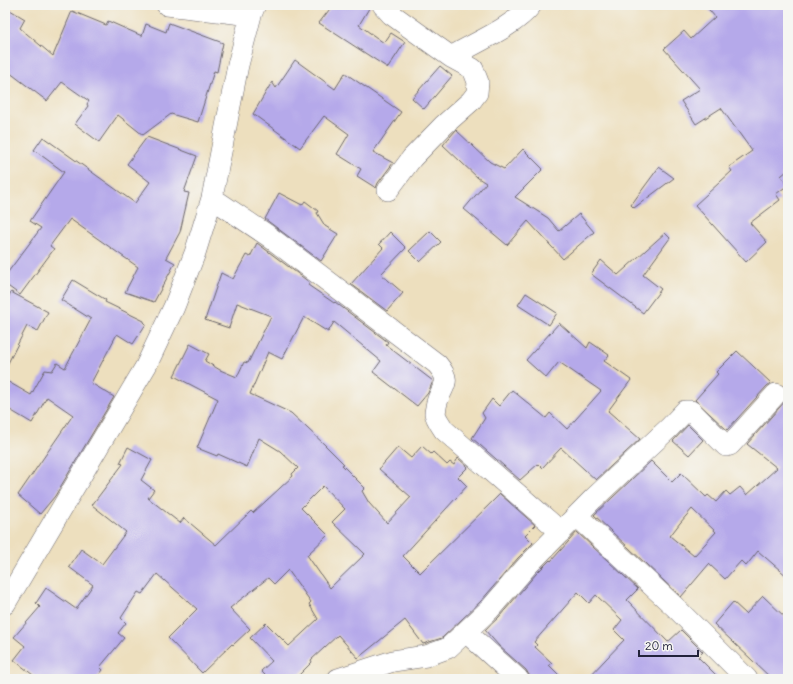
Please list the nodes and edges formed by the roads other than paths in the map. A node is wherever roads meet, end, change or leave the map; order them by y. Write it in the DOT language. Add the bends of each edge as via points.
graph roads {
  1 [pos="167,5"];
  2 [pos="383,5"];
  3 [pos="532,5"];
  4 [pos="253,10"];
  5 [pos="451,56"];
  6 [pos="388,190"];
  7 [pos="212,198"];
  8 [pos="776,394"];
  9 [pos="577,516"];
  10 [pos="561,532"];
  11 [pos="5,604"];
  12 [pos="466,632"];
  13 [pos="338,679"];
  14 [pos="518,679"];
  15 [pos="747,679"];
  1 -- 4 [label="street"];
  2 -- 5 [label="street" via="391,14"];
  3 -- 5 [label="street" via="506,26"];
  4 -- 7 [label="street" via="238,65"];
  5 -- 6 [label="street" via="473,69 478,82 477,93 412,158"];
  7 -- 10 [label="street" via="267,236 437,364 444,373 445,387 437,399 435,412 444,430"];
  7 -- 11 [label="street" via="195,253 146,366"];
  8 -- 9 [label="street" via="730,445 726,446 691,411 685,411"];
  9 -- 10 [label="street"];
  9 -- 15 [label="street" via="675,607"];
  10 -- 12 [label="street"];
  12 -- 13 [label="street" via="448,648 426,656 393,660"];
  12 -- 14 [label="street"];
}
